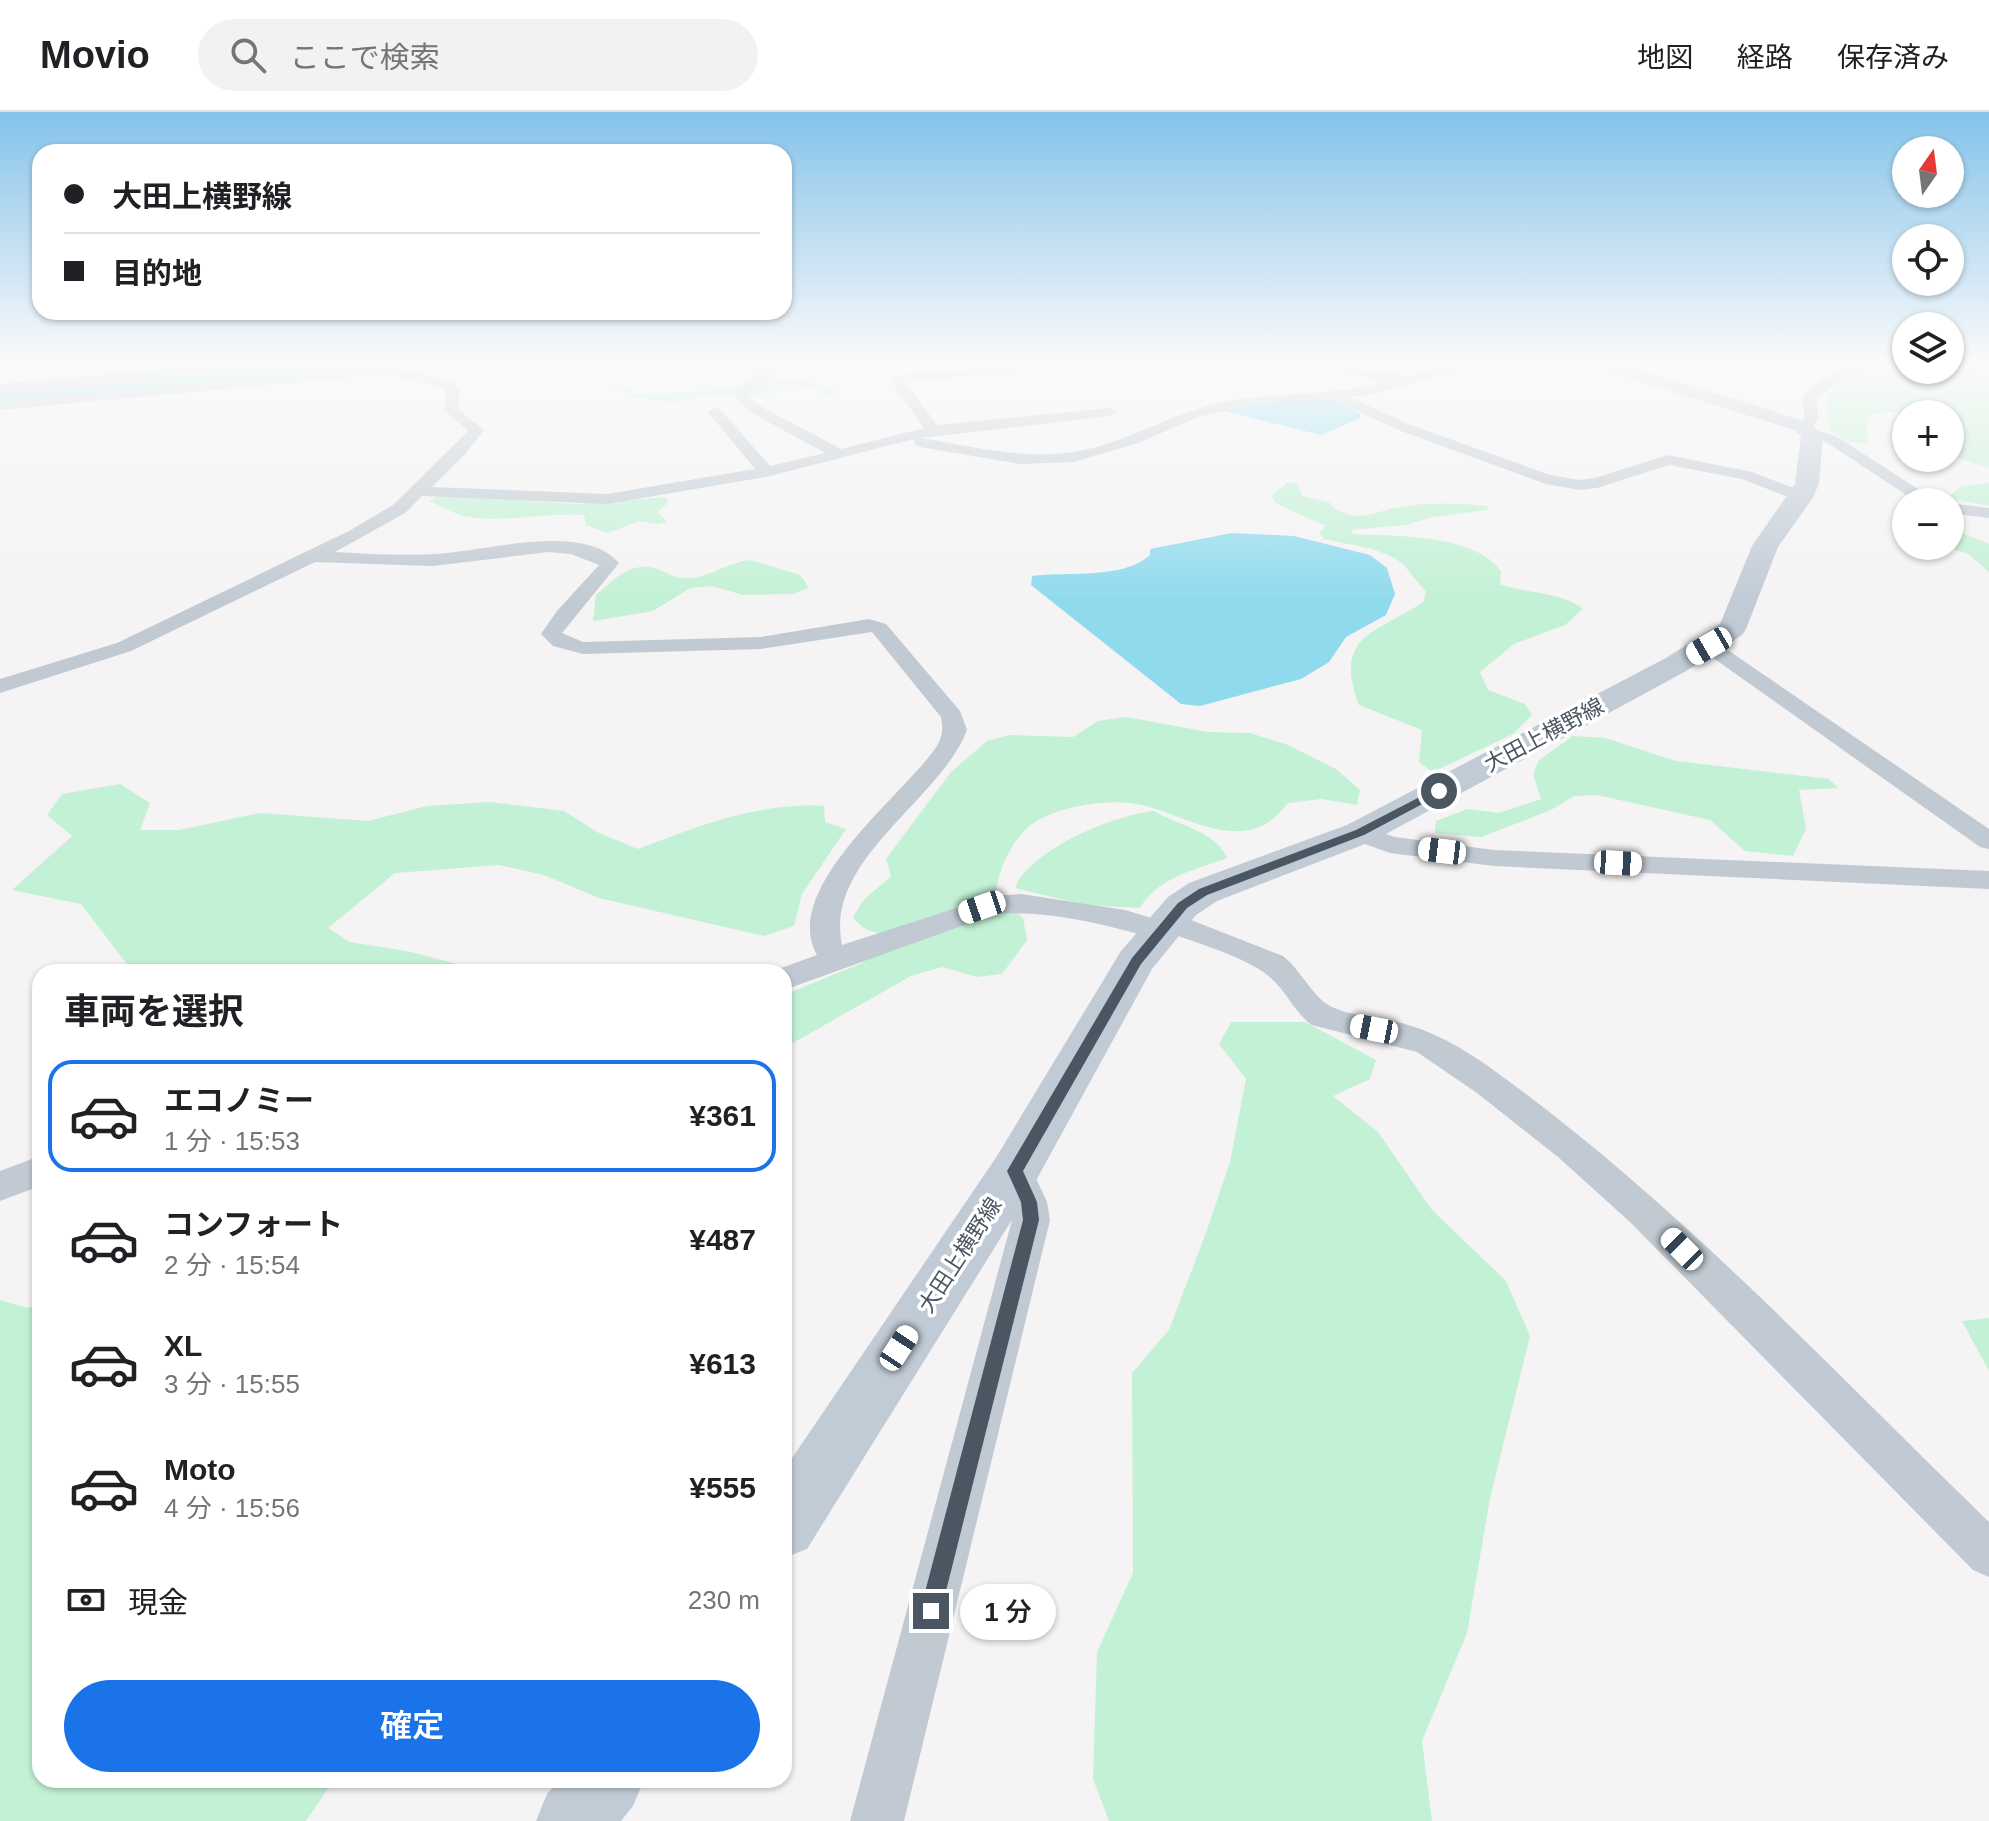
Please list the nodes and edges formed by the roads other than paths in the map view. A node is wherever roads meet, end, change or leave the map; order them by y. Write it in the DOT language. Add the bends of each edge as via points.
graph roads {
  1 [pos="465,442"];
  2 [pos="740,442"];
  3 [pos="816,442"];
  4 [pos="888,442"];
  5 [pos="916,442"];
  6 [pos="1126,442"];
  7 [pos="1444,442"];
  8 [pos="1806,442"];
  9 [pos="1835,442"];
  10 [pos="839,454"];
  11 [pos="766,472"];
  12 [pos="1907,488"];
  13 [pos="419,491"];
  14 [pos="1801,497"];
  15 [pos="1964,510"];
  16 [pos="1989,513"];
  17 [pos="314,556"];
  18 [pos="1709,646"];
  19 [pos="0,686"];
  20 [pos="1360,833"];
  21 [pos="1989,841"];
  22 [pos="1989,880"];
  23 [pos="1164,925"];
  24 [pos="835,960"];
  25 [pos="792,976"];
  26 [pos="1015,1171"];
  27 [pos="32,1174"];
  28 [pos="0,1186"];
  29 [pos="792,1514"];
  30 [pos="1989,1554"];
  31 [pos="601,1788"];
  32 [pos="574,1821"];
  33 [pos="877,1821"];
  1 -- 13 [label="street"];
  2 -- 11 [label="street"];
  3 -- 10 [label="street"];
  4 -- 10 [label="street"];
  5 -- 6 [label="street" via="1049,460"];
  7 -- 14 [label="street" via="1546,479 1580,485 1656,462 1677,461 1746,475"];
  8 -- 14 [label="main road, 大田上横野線" via="1807,484"];
  9 -- 12 [label="street"];
  10 -- 11 [label="street"];
  11 -- 13 [label="street" via="607,499"];
  13 -- 17 [label="street" via="399,509"];
  14 -- 18 [label="main road, 大田上横野線" via="1765,546 1732,629"];
  15 -- 16 [label="street"];
  17 -- 19 [label="street" via="124,647"];
  17 -- 24 [label="street" via="434,560 549,548 602,557 610,563 606,570 551,634 583,648 761,643 869,625 879,628 952,716 955,730 948,748 839,881 829,903 825,941"];
  18 -- 20 [label="main road, 大田上横野線"];
  18 -- 21 [label="street"];
  20 -- 22 [label="street" via="1390,845 1494,858"];
  20 -- 23 [label="main road, 大田上横野線" via="1203,892"];
  23 -- 24 [label="street" via="1008,903 982,907"];
  23 -- 26 [label="main road, 大田上横野線" via="1136,961"];
  23 -- 30 [label="street" via="1272,963 1323,1017 1428,1044 1489,1084 1643,1211"];
  24 -- 25 [label="street"];
  26 -- 29 [label="main road, 大田上横野線"];
  26 -- 33 [label="street" via="1031,1220"];
  27 -- 28 [label="street"];
  31 -- 32 [label="main road"];
}
